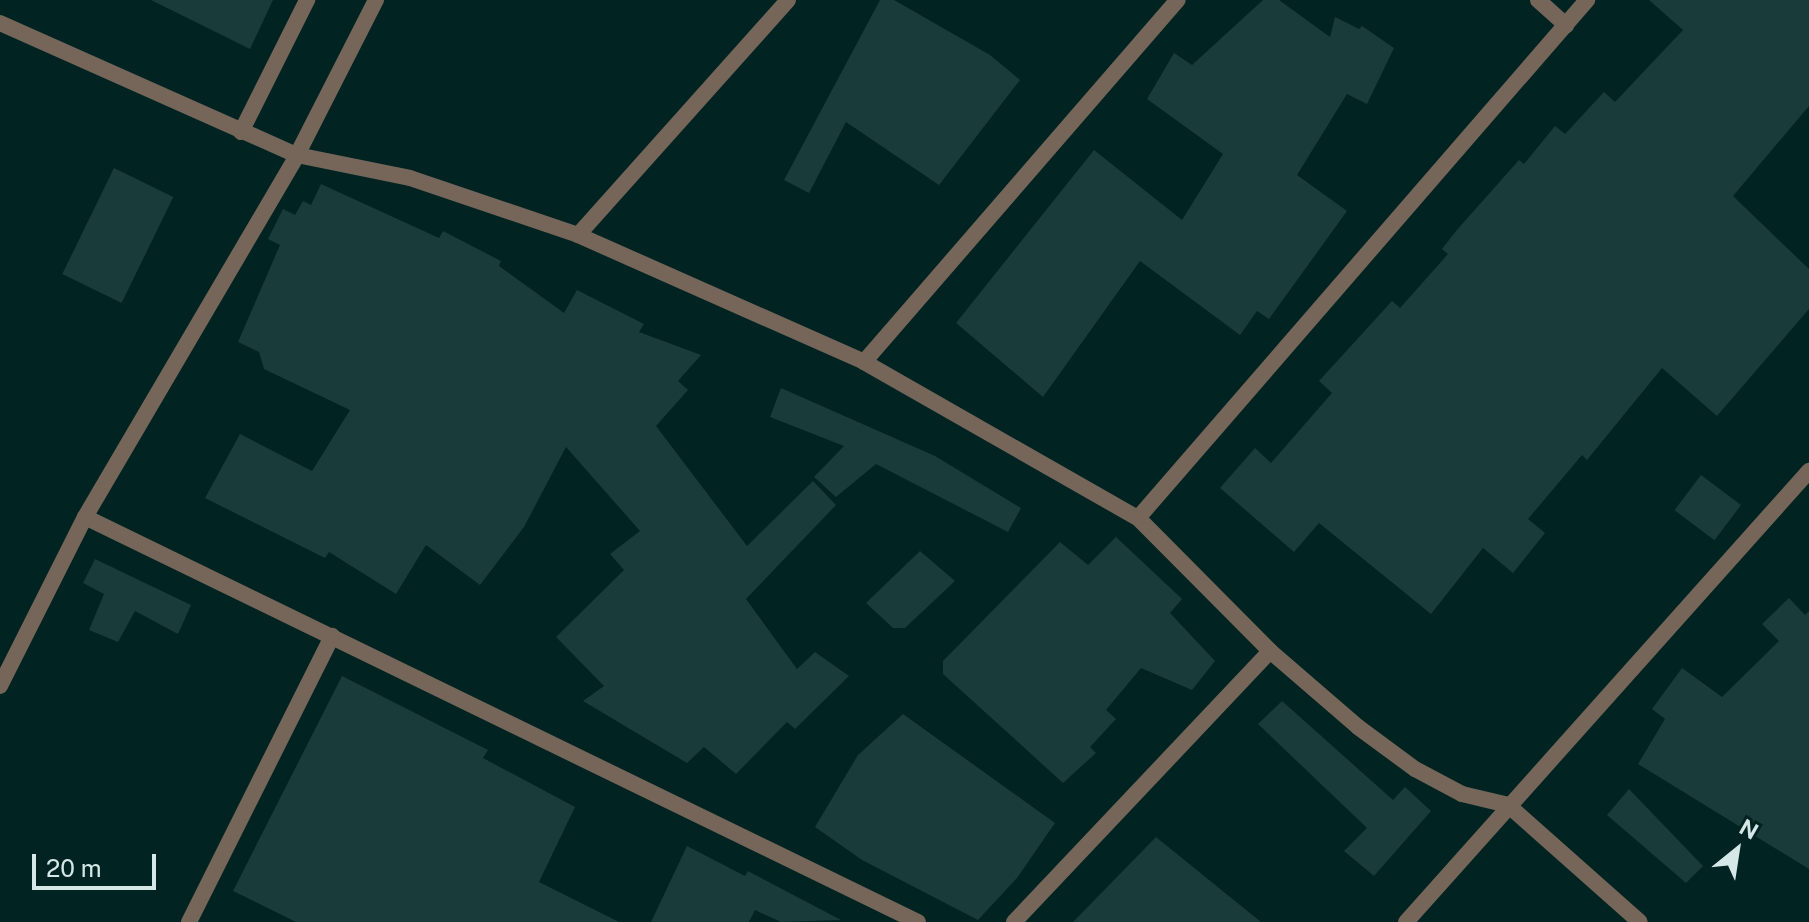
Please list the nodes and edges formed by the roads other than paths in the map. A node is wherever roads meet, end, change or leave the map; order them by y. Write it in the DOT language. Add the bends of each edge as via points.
graph roads {
  1 [pos="307,0"];
  2 [pos="376,0"];
  3 [pos="788,0"];
  4 [pos="1178,0"];
  5 [pos="1538,0"];
  6 [pos="1587,0"];
  7 [pos="0,23"];
  8 [pos="1566,25"];
  9 [pos="241,132"];
  10 [pos="297,155"];
  11 [pos="578,235"];
  12 [pos="864,362"];
  13 [pos="1809,471"];
  14 [pos="85,517"];
  15 [pos="1138,518"];
  16 [pos="332,636"];
  17 [pos="1270,651"];
  18 [pos="0,686"];
  19 [pos="1508,805"];
  20 [pos="189,922"];
  21 [pos="918,922"];
  22 [pos="1014,922"];
  23 [pos="1406,922"];
  24 [pos="1640,922"];
  1 -- 9 [label="street"];
  2 -- 10 [label="street"];
  3 -- 11 [label="street"];
  4 -- 12 [label="street"];
  5 -- 8 [label="street"];
  6 -- 8 [label="street"];
  7 -- 9 [label="street"];
  8 -- 15 [label="street"];
  9 -- 10 [label="street"];
  10 -- 11 [label="street" via="410,178"];
  10 -- 14 [label="street"];
  11 -- 12 [label="street"];
  12 -- 15 [label="street"];
  13 -- 19 [label="street"];
  14 -- 16 [label="street"];
  14 -- 18 [label="street"];
  15 -- 17 [label="street"];
  16 -- 20 [label="street"];
  16 -- 21 [label="street"];
  17 -- 19 [label="street" via="1415,769 1462,794"];
  17 -- 22 [label="street"];
  19 -- 23 [label="street"];
  19 -- 24 [label="street"];
}
